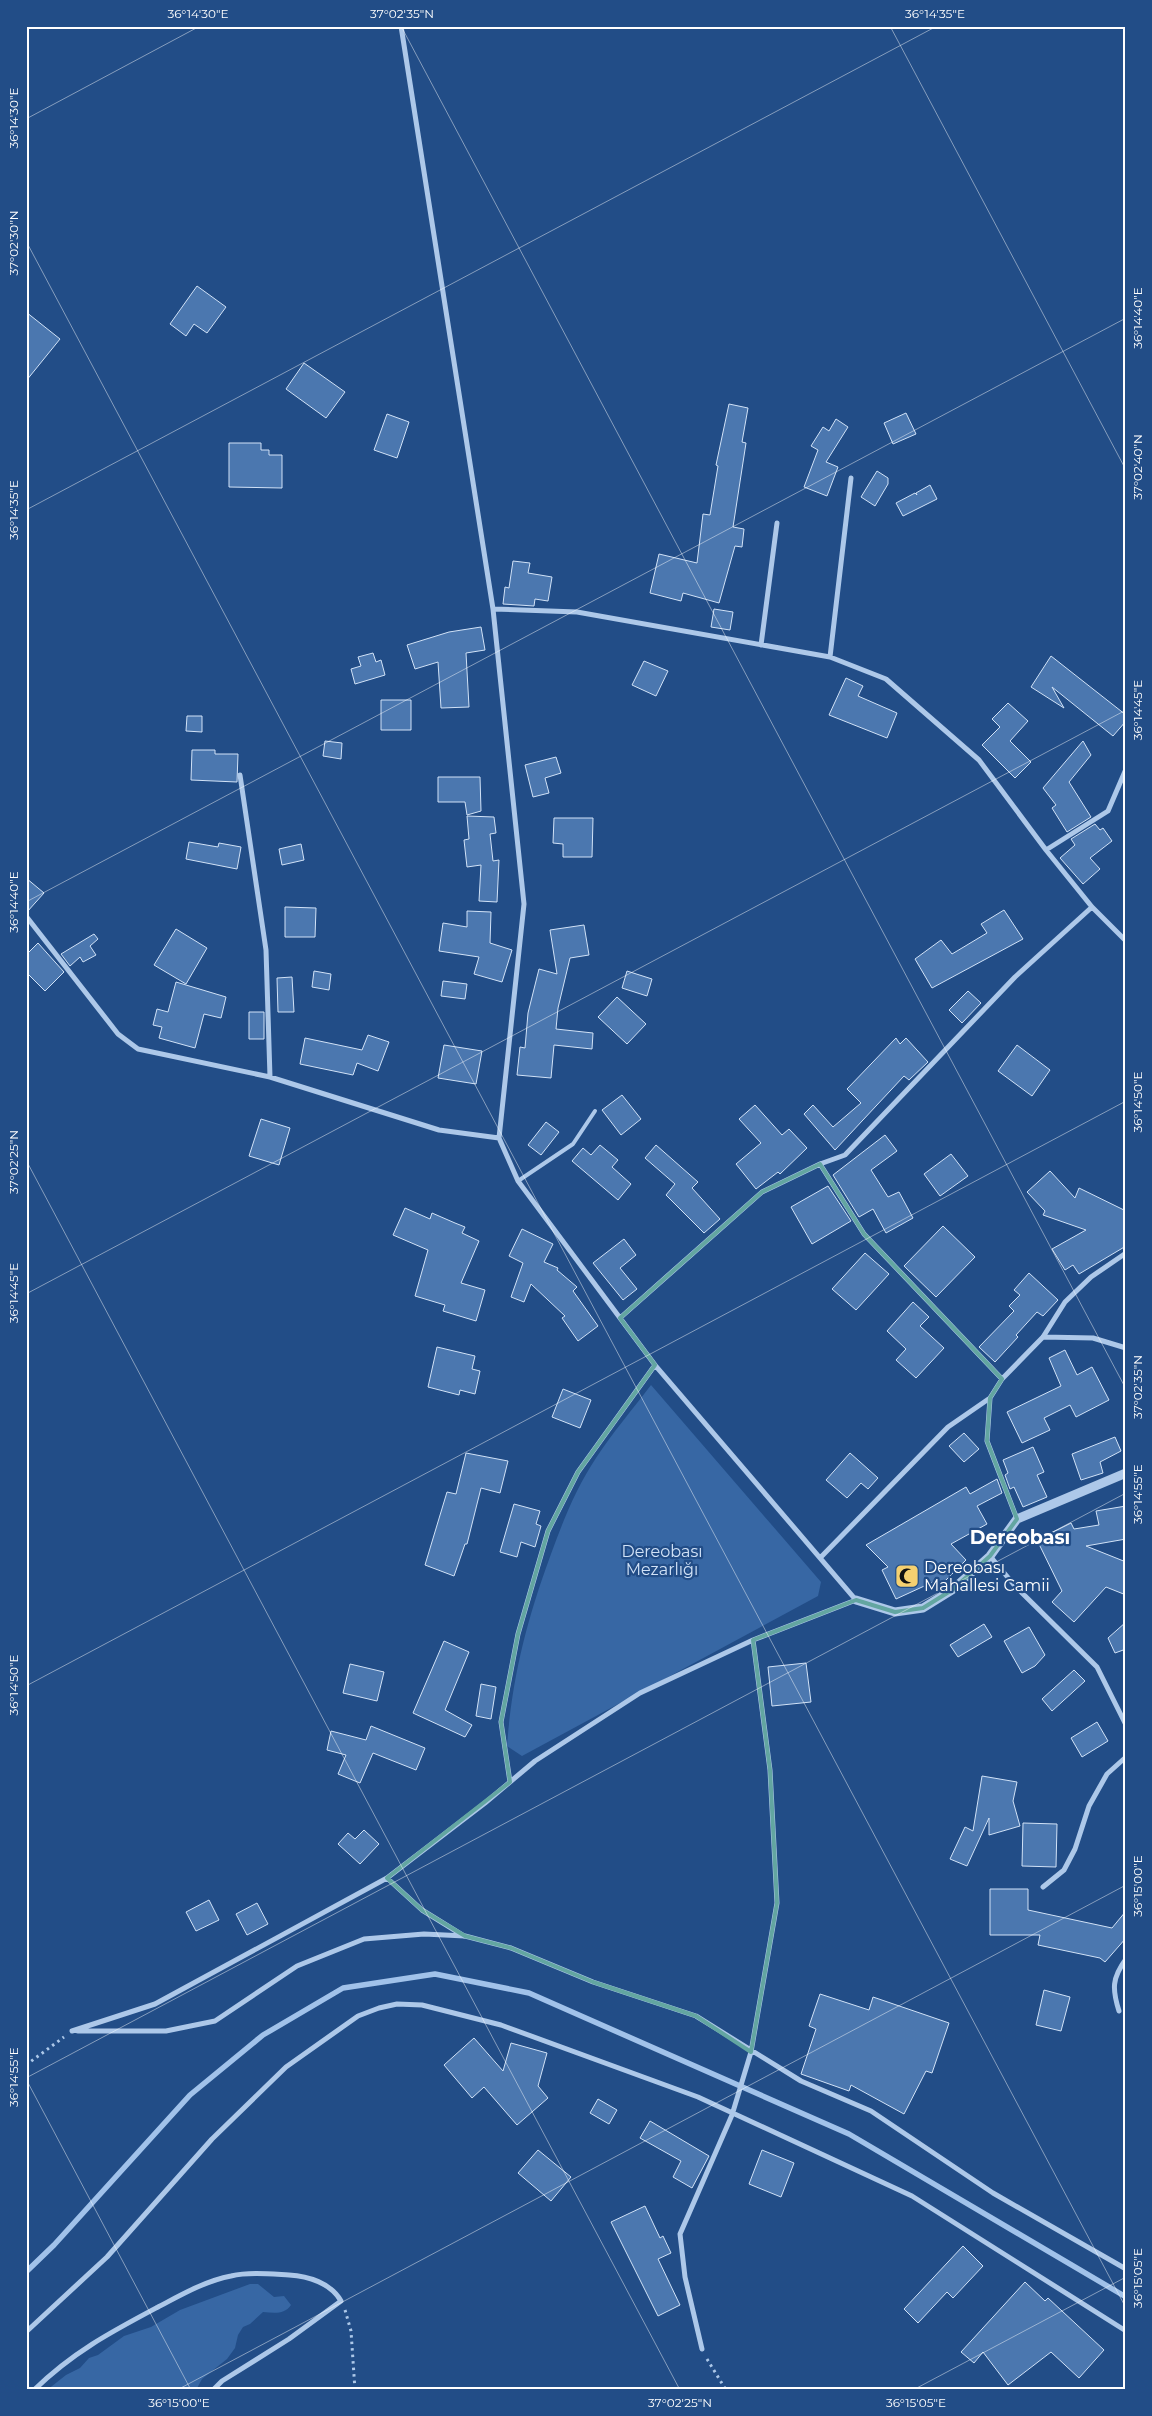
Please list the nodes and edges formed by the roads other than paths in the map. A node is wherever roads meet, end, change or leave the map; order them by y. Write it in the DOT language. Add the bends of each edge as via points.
graph roads {
  1 [pos="400,26"];
  2 [pos="851,478"];
  3 [pos="777,523"];
  4 [pos="493,609"];
  5 [pos="761,645"];
  6 [pos="830,657"];
  7 [pos="1126,768"];
  8 [pos="240,775"];
  9 [pos="1046,850"];
  10 [pos="1092,907"];
  11 [pos="26,916"];
  12 [pos="1126,940"];
  13 [pos="270,1078"];
  14 [pos="595,1111"];
  15 [pos="499,1138"];
  16 [pos="820,1164"];
  17 [pos="518,1181"];
  18 [pos="1126,1253"];
  19 [pos="620,1318"];
  20 [pos="1043,1337"];
  21 [pos="1126,1348"];
  22 [pos="655,1365"];
  23 [pos="1002,1379"];
  24 [pos="990,1398"];
  25 [pos="1126,1473"];
  26 [pos="1017,1519"];
  27 [pos="990,1556"];
  28 [pos="821,1557"];
  29 [pos="856,1600"];
  30 [pos="753,1640"];
  31 [pos="1126,1725"];
  32 [pos="1126,1757"];
  33 [pos="510,1782"];
  34 [pos="388,1878"];
  35 [pos="1043,1887"];
  36 [pos="465,1936"];
  37 [pos="1126,1959"];
  38 [pos="1119,2011"];
  39 [pos="751,2052"];
  40 [pos="732,2114"];
  41 [pos="1126,2269"];
  42 [pos="1126,2331"];
  43 [pos="26,2332"];
  44 [pos="702,2349"];
  45 [pos="34,2390"];
  46 [pos="213,2390"];
  1 -- 4 [label="street"];
  2 -- 6 [label="street"];
  3 -- 5 [label="street"];
  4 -- 5 [label="street" via="577,612"];
  4 -- 15 [label="street" via="524,904"];
  5 -- 6 [label="street"];
  6 -- 9 [label="street" via="886,679 979,760"];
  7 -- 9 [label="street" via="1108,811"];
  8 -- 13 [label="street" via="266,950"];
  9 -- 10 [label="street"];
  10 -- 12 [label="street"];
  10 -- 16 [label="street" via="1015,977 845,1155"];
  11 -- 13 [label="street" via="118,1034 138,1048"];
  13 -- 15 [label="street" via="439,1130"];
  14 -- 17 [label="lane" via="573,1144"];
  15 -- 17 [label="street"];
  16 -- 19 [label="street" via="762,1192"];
  16 -- 23 [label="street" via="864,1234"];
  17 -- 19 [label="street"];
  18 -- 20 [label="street" via="1091,1277 1065,1302"];
  19 -- 22 [label="street"];
  20 -- 21 [label="street" via="1093,1338"];
  20 -- 23 [label="street"];
  22 -- 28 [label="street"];
  22 -- 33 [label="street" via="578,1472 548,1531 518,1634 501,1722"];
  23 -- 24 [label="street"];
  24 -- 26 [label="street" via="987,1441"];
  24 -- 28 [label="street" via="948,1427"];
  25 -- 26 [label="street"];
  26 -- 27 [label="street"];
  27 -- 29 [label="street" via="952,1590 923,1608 895,1612"];
  27 -- 31 [label="street" via="1015,1586 1097,1666"];
  28 -- 29 [label="street"];
  29 -- 30 [label="street"];
  30 -- 33 [label="street" via="640,1692 535,1761"];
  30 -- 39 [label="street" via="770,1770 778,1903"];
  32 -- 35 [label="street" via="1107,1774 1089,1806 1075,1849 1064,1870"];
  33 -- 34 [label="street"];
  34 -- 36 [label="street" via="422,1910"];
  34 -- 36 [label="street" via="155,2004 72,2031 166,2031 215,2021 297,1966 364,1939 424,1934"];
  36 -- 39 [label="street" via="511,1948 593,1982 696,2016"];
  37 -- 38 [label="street" via="1116,1973 1114,1995"];
  39 -- 40 [label="street"];
  39 -- 41 [label="street" via="801,2081 871,2111 993,2193"];
  40 -- 42 [label="street" via="912,2196"];
  40 -- 43 [label="street" via="698,2097 501,2025 422,2005 397,2004 378,2008 344,2025 286,2067 212,2139 107,2257"];
  40 -- 44 [label="street" via="680,2234 685,2277"];
  45 -- 46 [label="street" via="90,2344 193,2288 232,2276 300,2275 327,2285 341,2301"];
}
